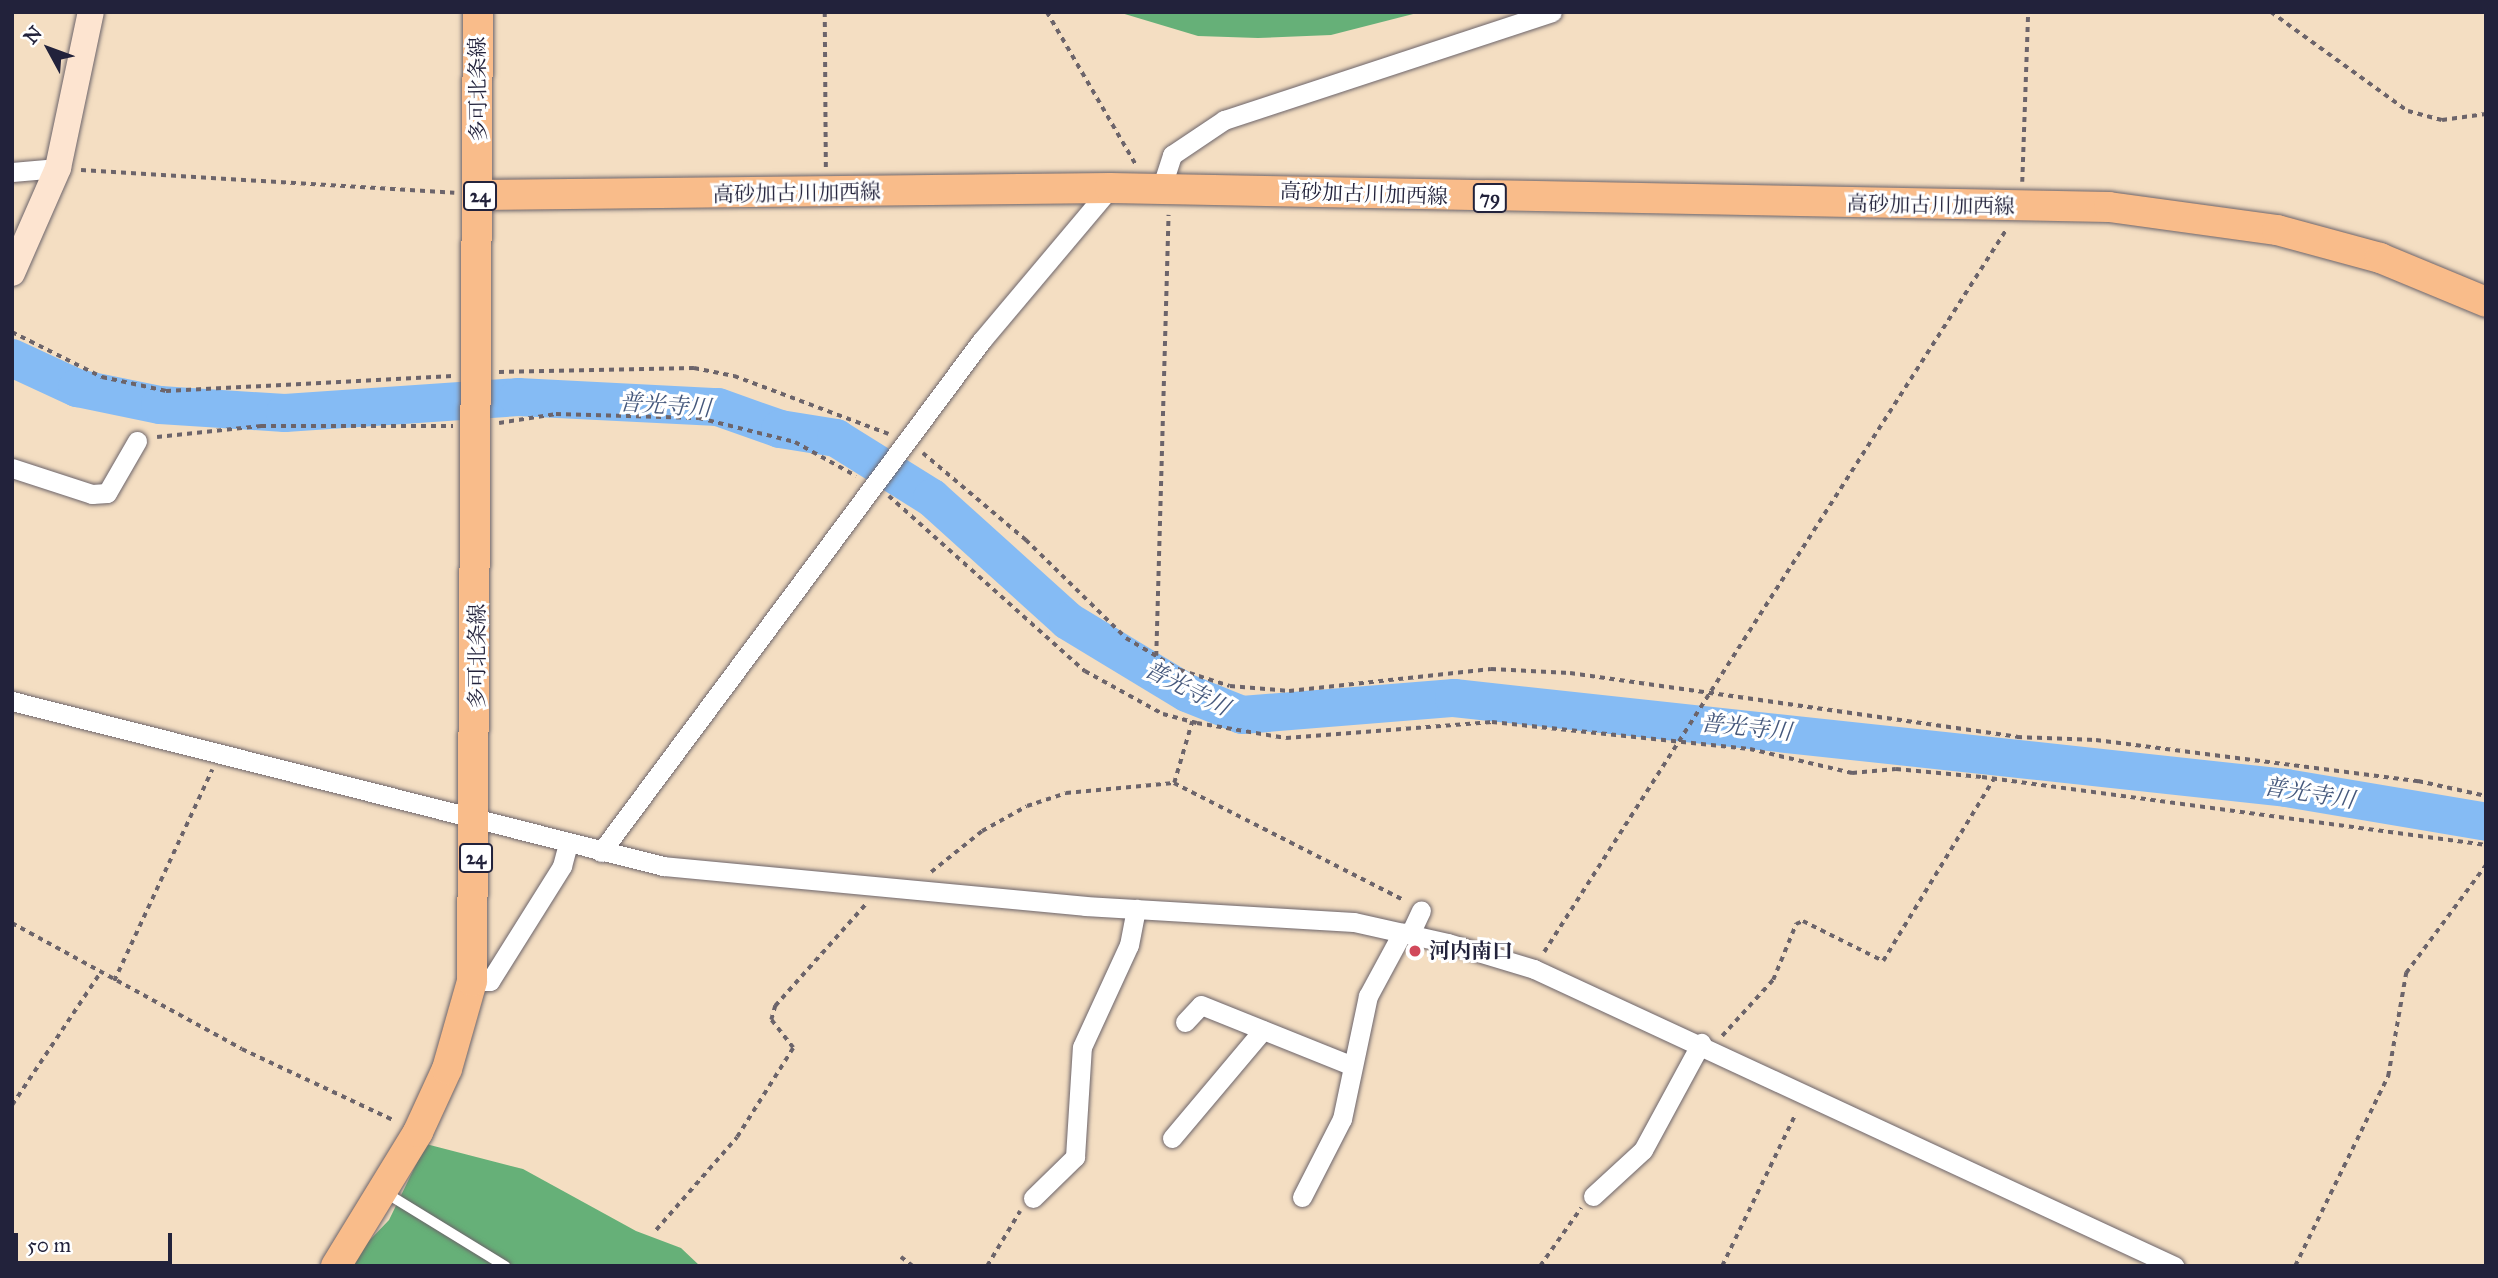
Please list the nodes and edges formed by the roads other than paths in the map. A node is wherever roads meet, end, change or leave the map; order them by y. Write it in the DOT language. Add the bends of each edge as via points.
graph roads {
  1 [pos="91,12"];
  2 [pos="478,12"];
  3 [pos="1552,12"];
  4 [pos="58,168"];
  5 [pos="12,172"];
  6 [pos="1110,188"];
  7 [pos="1157,189"];
  8 [pos="480,195"];
  9 [pos="12,273"];
  10 [pos="2486,302"];
  11 [pos="137,441"];
  12 [pos="12,468"];
  13 [pos="12,701"];
  14 [pos="478,822"];
  15 [pos="568,844"];
  16 [pos="601,852"];
  17 [pos="1136,909"];
  18 [pos="1422,910"];
  19 [pos="1406,933"];
  20 [pos="472,981"];
  21 [pos="1185,1022"];
  22 [pos="1263,1030"];
  23 [pos="1707,1046"];
  24 [pos="1350,1065"];
  25 [pos="1172,1138"];
  26 [pos="385,1193"];
  27 [pos="1593,1196"];
  28 [pos="1302,1197"];
  29 [pos="1033,1198"];
  30 [pos="336,1266"];
  31 [pos="505,1266"];
  32 [pos="2174,1266"];
  1 -- 4 [label="street"];
  2 -- 8 [label="main road, 多可北条線 / 24"];
  3 -- 7 [label="street" via="1224,120 1172,155"];
  4 -- 5 [label="street"];
  4 -- 9 [label="street"];
  6 -- 7 [label="main road, 高砂加古川加西線 / 79"];
  6 -- 8 [label="main road, 高砂加古川加西線 / 79"];
  6 -- 16 [label="street" via="982,340 907,447"];
  7 -- 10 [label="main road, 高砂加古川加西線 / 79" via="2109,208 2277,230 2380,258"];
  8 -- 14 [label="main road, 多可北条線 / 24"];
  11 -- 12 [label="street" via="107,493 92,494"];
  13 -- 14 [label="street"];
  14 -- 15 [label="street"];
  14 -- 20 [label="main road, 多可北条線 / 24"];
  15 -- 16 [label="street"];
  15 -- 20 [label="street" via="562,866 490,981"];
  16 -- 17 [label="street" via="774,881"];
  17 -- 19 [label="street" via="1354,922"];
  17 -- 29 [label="street" via="1129,945 1082,1047 1075,1157"];
  18 -- 19 [label="street"];
  19 -- 23 [label="street" via="1534,969"];
  19 -- 24 [label="street" via="1368,996"];
  20 -- 26 [label="main road, 多可北条線 / 24" via="447,1069"];
  21 -- 22 [label="street" via="1201,1005"];
  22 -- 24 [label="street"];
  22 -- 25 [label="street"];
  23 -- 27 [label="street" via="1643,1150"];
  23 -- 32 [label="street"];
  24 -- 28 [label="street" via="1347,1105"];
  26 -- 30 [label="main road, 多可北条線 / 24"];
  26 -- 31 [label="lane"];
}
